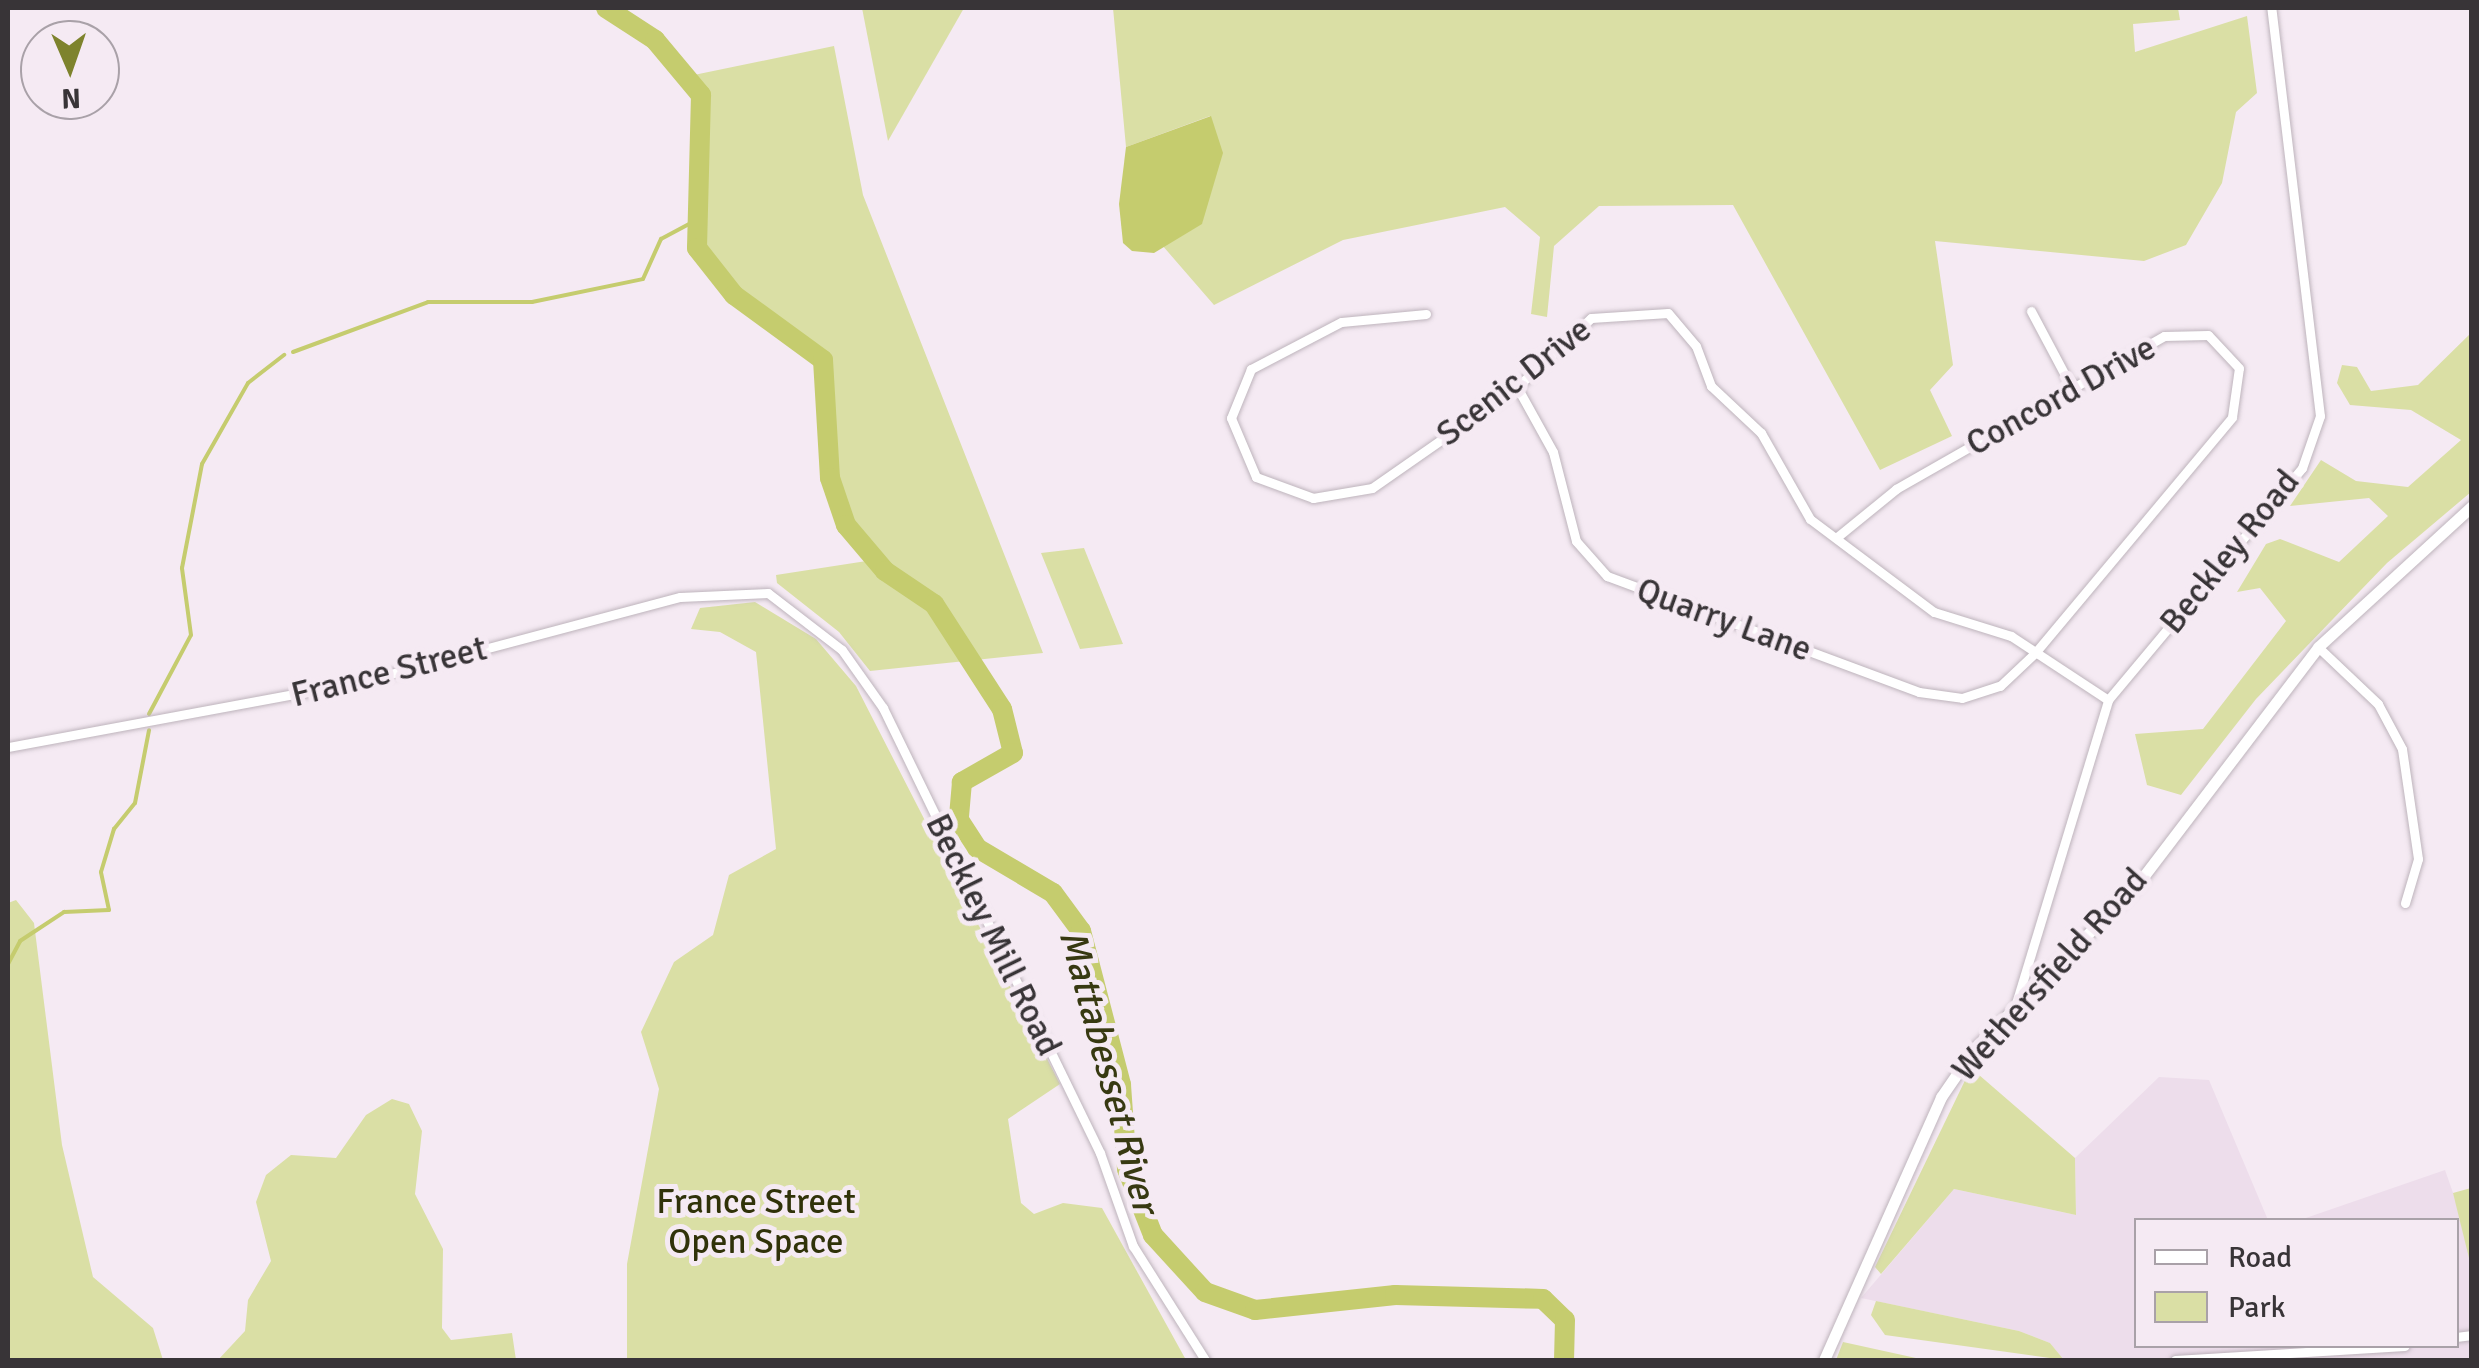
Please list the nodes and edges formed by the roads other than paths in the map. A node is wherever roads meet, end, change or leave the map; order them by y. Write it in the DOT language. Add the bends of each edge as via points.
graph roads {
  1 [pos="2270,8"];
  2 [pos="2031,311"];
  3 [pos="1426,314"];
  4 [pos="1517,387"];
  5 [pos="2072,388"];
  6 [pos="2472,506"];
  7 [pos="1836,538"];
  8 [pos="768,593"];
  9 [pos="2318,647"];
  10 [pos="2035,653"];
  11 [pos="2108,700"];
  12 [pos="8,747"];
  13 [pos="2405,902"];
  14 [pos="2014,1010"];
  15 [pos="2372,1348"];
  16 [pos="1206,1360"];
  17 [pos="1824,1360"];
  18 [pos="2175,1360"];
  1 -- 11 [label="street, Beckley Road" via="2320,416 2302,468"];
  2 -- 5 [label="street"];
  3 -- 4 [label="street, Scenic Drive" via="1340,322 1251,369 1231,418 1256,477 1282,493 1347,497"];
  4 -- 7 [label="street, Scenic Drive" via="1590,318 1668,313 1696,346 1711,386 1761,433 1800,508"];
  4 -- 10 [label="street, Quarry Lane" via="1554,452 1576,541 1607,576 1941,697 2000,686"];
  5 -- 7 [label="street, Concord Drive" via="1896,489"];
  5 -- 10 [label="street, Concord Drive" via="2187,333 2217,340 2242,384 2232,417"];
  6 -- 9 [label="street, Wethersfield Road"];
  7 -- 10 [label="street, Scenic Drive" via="1934,612"];
  8 -- 12 [label="street, France Street" via="680,596 364,682"];
  8 -- 16 [label="street, Beckley Mill Road" via="842,650 883,708 1100,1153 1133,1246"];
  9 -- 13 [label="street" via="2378,704 2402,749 2418,859"];
  9 -- 14 [label="street, Wethersfield Road" via="2140,881"];
  10 -- 11 [label="street, Scenic Drive"];
  11 -- 14 [label="street, Beckley Road"];
  14 -- 17 [label="street, Wethersfield Road" via="1940,1096"];
  15 -- 18 [label="street"];
}
